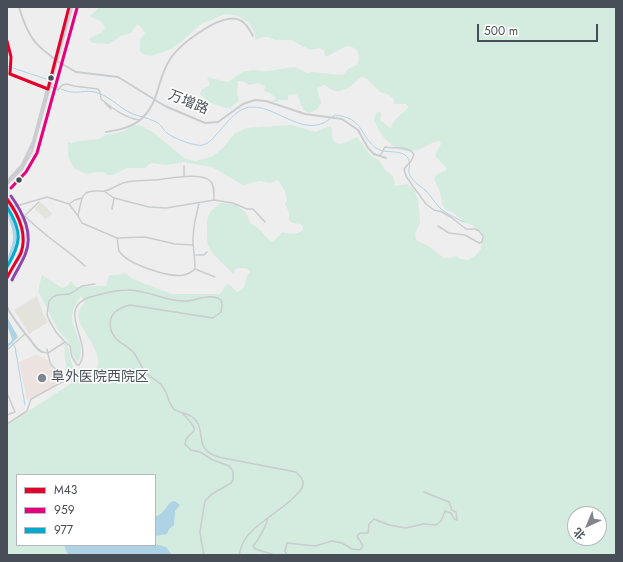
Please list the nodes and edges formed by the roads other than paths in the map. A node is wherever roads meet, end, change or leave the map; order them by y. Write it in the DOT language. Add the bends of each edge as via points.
graph roads {
  1 [pos="19,7"];
  2 [pos="70,7"];
  3 [pos="253,36"];
  4 [pos="7,41"];
  5 [pos="8,74"];
  6 [pos="49,88"];
  7 [pos="103,100"];
  8 [pos="154,100"];
  9 [pos="111,109"];
  10 [pos="140,120"];
  11 [pos="106,132"];
  12 [pos="381,155"];
  13 [pos="386,158"];
  14 [pos="184,166"];
  15 [pos="184,177"];
  16 [pos="7,183"];
  17 [pos="104,191"];
  18 [pos="82,198"];
  19 [pos="114,198"];
  20 [pos="214,200"];
  21 [pos="7,201"];
  22 [pos="38,202"];
  23 [pos="199,203"];
  24 [pos="69,204"];
  25 [pos="12,207"];
  26 [pos="112,209"];
  27 [pos="17,214"];
  28 [pos="24,216"];
  29 [pos="78,216"];
  30 [pos="20,220"];
  31 [pos="266,222"];
  32 [pos="438,226"];
  33 [pos="117,238"];
  34 [pos="193,245"];
  35 [pos="207,252"];
  36 [pos="195,255"];
  37 [pos="85,266"];
  38 [pos="195,269"];
  39 [pos="7,278"];
  40 [pos="215,278"];
  41 [pos="95,284"];
  42 [pos="7,307"];
  43 [pos="25,334"];
  44 [pos="65,342"];
  45 [pos="47,349"];
  46 [pos="7,350"];
  47 [pos="42,352"];
  48 [pos="47,352"];
  49 [pos="7,393"];
  50 [pos="182,413"];
  51 [pos="7,415"];
  52 [pos="7,424"];
  53 [pos="424,492"];
  54 [pos="269,517"];
  55 [pos="204,555"];
  56 [pos="239,555"];
  57 [pos="275,555"];
  58 [pos="287,555"];
  1 -- 8 [label="street, 万增路, bridge" via="32,38 53,58 76,72 118,77"];
  2 -- 6 [label="main road"];
  3 -- 8 [label="street" via="246,25 232,19 218,22 200,33 168,61"];
  4 -- 5 [label="street" via="12,54 11,70"];
  5 -- 6 [label="street"];
  6 -- 7 [label="street" via="58,90 67,84 98,89"];
  6 -- 16 [label="main road" via="31,149"];
  7 -- 9 [label="street"];
  7 -- 10 [label="street" via="126,116"];
  8 -- 10 [label="street"];
  8 -- 12 [label="street, 万增路" via="205,123 218,122 243,104 255,100 306,114 342,118 358,130 374,154"];
  10 -- 11 [label="street" via="125,128"];
  12 -- 13 [label="street, 万增路"];
  12 -- 32 [label="street" via="385,148 409,149 414,155 404,169 406,176 426,204 466,229 479,231 482,242 479,243 465,235 449,233"];
  14 -- 15 [label="street"];
  15 -- 17 [label="street" via="125,182"];
  15 -- 20 [label="street" via="200,177 211,181"];
  17 -- 18 [label="street" via="93,190"];
  17 -- 19 [label="street"];
  18 -- 24 [label="street"];
  18 -- 29 [label="street"];
  19 -- 23 [label="street" via="157,208"];
  19 -- 26 [label="street"];
  20 -- 23 [label="street"];
  20 -- 31 [label="street" via="253,209"];
  21 -- 25 [label="main road"];
  21 -- 27 [label="main road"];
  22 -- 28 [label="street"];
  23 -- 34 [label="street" via="194,223"];
  24 -- 25 [label="street" via="48,197"];
  24 -- 29 [label="street"];
  25 -- 27 [label="main road"];
  27 -- 30 [label="street"];
  28 -- 30 [label="street"];
  28 -- 37 [label="street"];
  29 -- 33 [label="street" via="84,224"];
  30 -- 39 [label="street" via="24,235 23,247"];
  33 -- 34 [label="street" via="145,237"];
  33 -- 38 [label="street" via="119,251 133,262 171,275 184,275"];
  34 -- 36 [label="street"];
  35 -- 36 [label="street" via="204,255"];
  36 -- 38 [label="street"];
  38 -- 40 [label="street"];
  41 -- 44 [label="street" via="82,286 70,294 57,295 49,301 49,320"];
  42 -- 43 [label="street"];
  43 -- 46 [label="street"];
  43 -- 47 [label="street"];
  44 -- 48 [label="street"];
  44 -- 50 [label="street" via="70,346 72,357 79,365 83,350 75,313 85,298 90,296 140,290 173,300 218,298 221,300 222,309 212,318 130,305 121,307 113,314 110,323 111,332 116,339 134,353 148,374 165,389 170,404"];
  45 -- 48 [label="street"];
  47 -- 48 [label="street"];
  48 -- 52 [label="street" via="50,363 64,381 31,399 27,411"];
  49 -- 51 [label="street" via="15,412"];
  50 -- 54 [label="street" via="192,416 198,424 203,446 214,457 296,472 301,477 303,481 299,492"];
  50 -- 55 [label="street" via="194,425 194,430 185,444 191,450 229,466 233,471 233,480 205,501 200,531"];
  53 -- 58 [label="street" via="449,502 452,510 456,512 457,520 445,511 441,521 436,525 423,524 406,528 374,519 369,524 368,532 357,536 362,546 360,550 332,541 315,546 287,543"];
  54 -- 56 [label="street" via="251,531"];
  54 -- 57 [label="street" via="253,546 255,549"];
}
